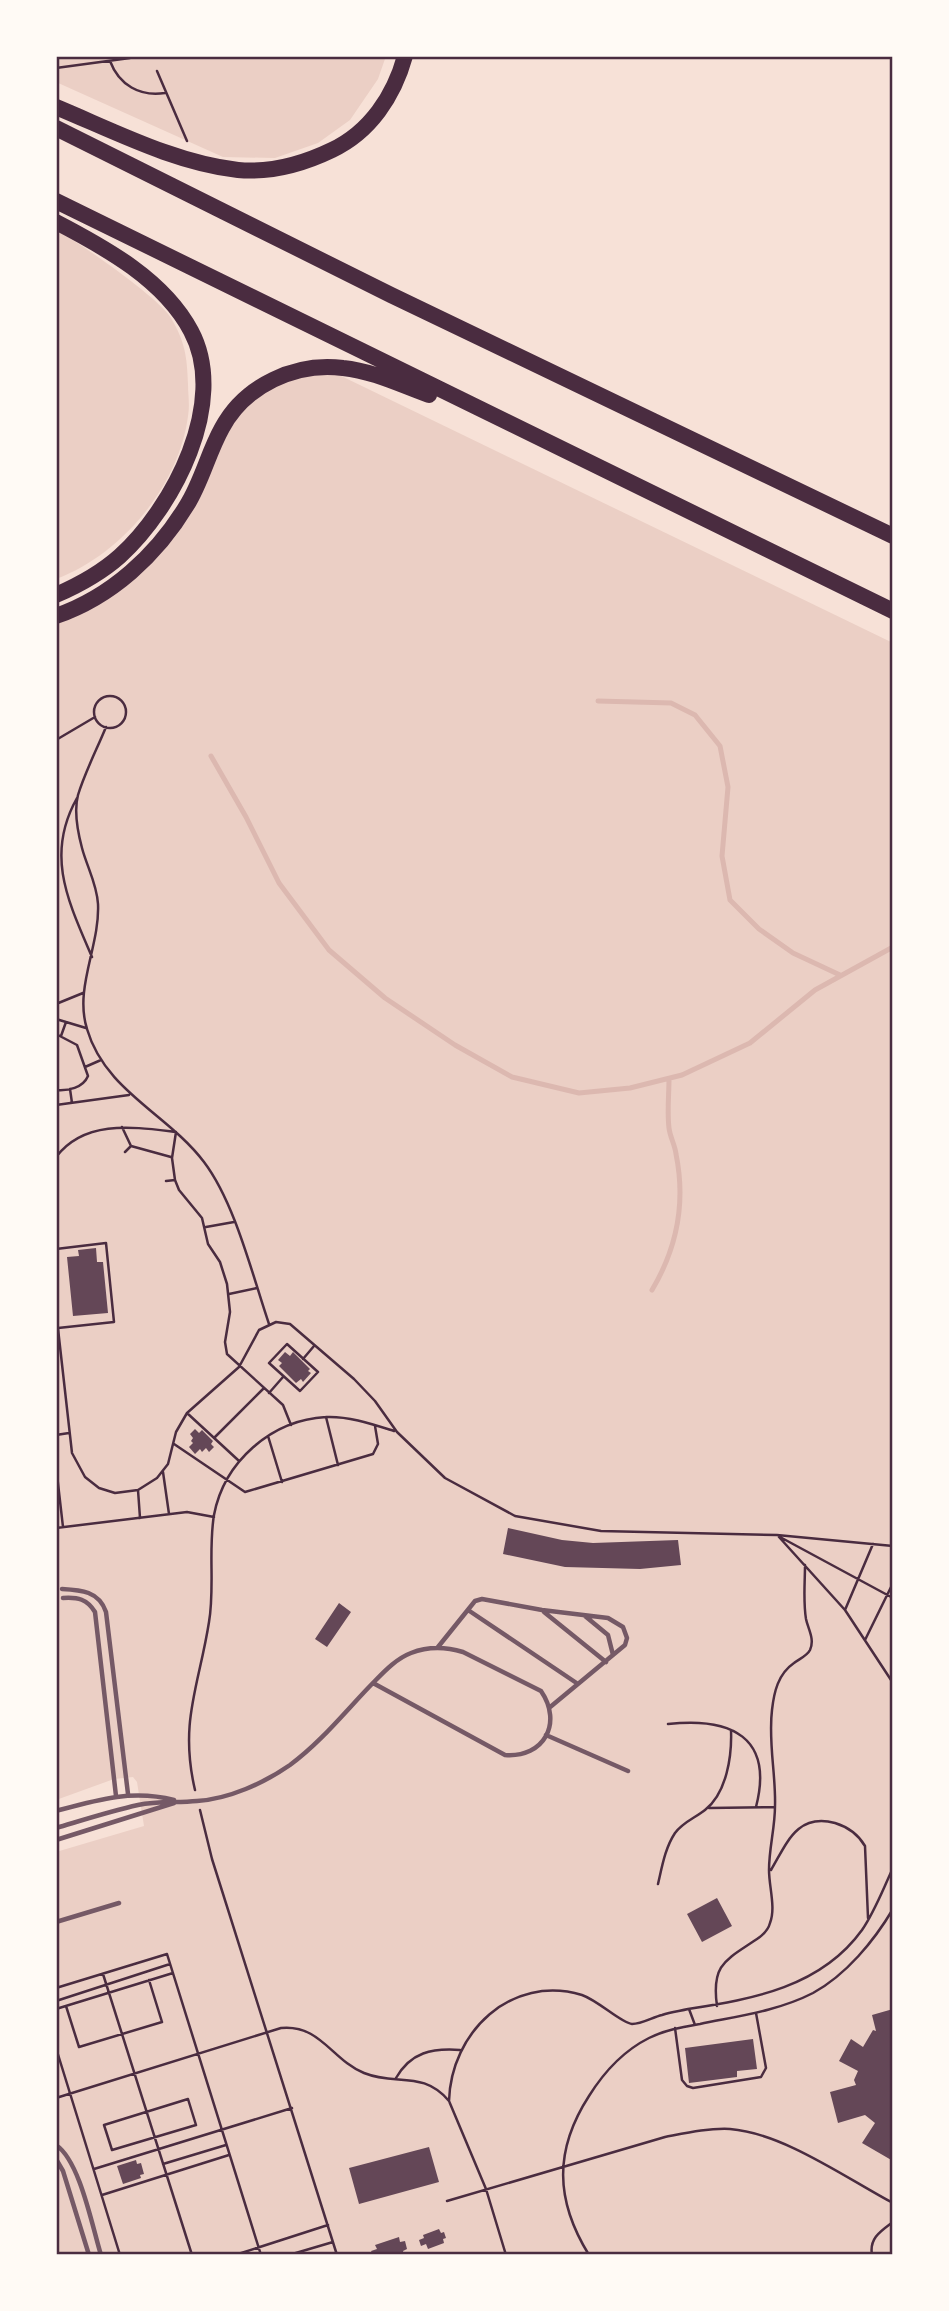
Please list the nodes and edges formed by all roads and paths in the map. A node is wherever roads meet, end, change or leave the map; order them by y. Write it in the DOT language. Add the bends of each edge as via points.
graph roads {
  1 [pos="405,56"];
  2 [pos="130,58"];
  3 [pos="110,61"];
  4 [pos="56,68"];
  5 [pos="157,71"];
  6 [pos="166,93"];
  7 [pos="56,107"];
  8 [pos="56,128"];
  9 [pos="195,160"];
  10 [pos="56,201"];
  11 [pos="56,222"];
  12 [pos="515,428"];
  13 [pos="893,536"];
  14 [pos="56,595"];
  15 [pos="893,611"];
  16 [pos="56,616"];
  17 [pos="95,717"];
  18 [pos="106,727"];
  19 [pos="56,740"];
  20 [pos="78,797"];
  21 [pos="92,957"];
  22 [pos="83,993"];
  23 [pos="56,1004"];
  24 [pos="56,1019"];
  25 [pos="66,1022"];
  26 [pos="86,1028"];
  27 [pos="56,1034"];
  28 [pos="61,1036"];
  29 [pos="101,1060"];
  30 [pos="85,1067"];
  31 [pos="70,1089"];
  32 [pos="56,1090"];
  33 [pos="130,1095"];
  34 [pos="73,1104"];
  35 [pos="56,1105"];
  36 [pos="122,1127"];
  37 [pos="176,1132"];
  38 [pos="131,1146"];
  39 [pos="125,1153"];
  40 [pos="56,1157"];
  41 [pos="172,1158"];
  42 [pos="174,1180"];
  43 [pos="166,1181"];
  44 [pos="234,1222"];
  45 [pos="206,1227"];
  46 [pos="56,1249"];
  47 [pos="257,1288"];
  48 [pos="229,1294"];
  49 [pos="56,1314"];
  50 [pos="269,1324"];
  51 [pos="58,1328"];
  52 [pos="314,1346"];
  53 [pos="303,1359"];
  54 [pos="239,1367"];
  55 [pos="284,1376"];
  56 [pos="264,1388"];
  57 [pos="269,1393"];
  58 [pos="187,1413"];
  59 [pos="326,1417"];
  60 [pos="291,1425"];
  61 [pos="375,1425"];
  62 [pos="69,1433"];
  63 [pos="56,1434"];
  64 [pos="268,1436"];
  65 [pos="214,1438"];
  66 [pos="174,1444"];
  67 [pos="239,1461"];
  68 [pos="338,1465"];
  69 [pos="56,1466"];
  70 [pos="163,1472"];
  71 [pos="282,1482"];
  72 [pos="138,1490"];
  73 [pos="169,1514"];
  74 [pos="214,1517"];
  75 [pos="140,1518"];
  76 [pos="63,1527"];
  77 [pos="56,1528"];
  78 [pos="778,1535"];
  79 [pos="873,1544"];
  80 [pos="893,1546"];
  81 [pos="805,1565"];
  82 [pos="859,1580"];
  83 [pos="893,1583"];
  84 [pos="62,1589"];
  85 [pos="887,1595"];
  86 [pos="63,1598"];
  87 [pos="893,1598"];
  88 [pos="468,1610"];
  89 [pos="542,1610"];
  90 [pos="845,1610"];
  91 [pos="585,1616"];
  92 [pos="865,1640"];
  93 [pos="438,1647"];
  94 [pos="613,1656"];
  95 [pos="606,1662"];
  96 [pos="373,1683"];
  97 [pos="893,1683"];
  98 [pos="578,1684"];
  99 [pos="549,1708"];
  100 [pos="668,1724"];
  101 [pos="731,1730"];
  102 [pos="547,1735"];
  103 [pos="628,1771"];
  104 [pos="128,1794"];
  105 [pos="116,1796"];
  106 [pos="178,1801"];
  107 [pos="756,1807"];
  108 [pos="775,1807"];
  109 [pos="707,1808"];
  110 [pos="56,1811"];
  111 [pos="56,1828"];
  112 [pos="56,1839"];
  113 [pos="893,1868"];
  114 [pos="769,1873"];
  115 [pos="658,1884"];
  116 [pos="119,1903"];
  117 [pos="893,1909"];
  118 [pos="868,1921"];
  119 [pos="56,1922"];
  120 [pos="170,1964"];
  121 [pos="173,1973"];
  122 [pos="103,1974"];
  123 [pos="149,1980"];
  124 [pos="106,1984"];
  125 [pos="56,1988"];
  126 [pos="109,1993"];
  127 [pos="56,2001"];
  128 [pos="718,2006"];
  129 [pos="66,2007"];
  130 [pos="56,2009"];
  131 [pos="690,2009"];
  132 [pos="756,2013"];
  133 [pos="695,2025"];
  134 [pos="675,2028"];
  135 [pos="122,2034"];
  136 [pos="56,2048"];
  137 [pos="460,2050"];
  138 [pos="198,2055"];
  139 [pos="135,2074"];
  140 [pos="396,2078"];
  141 [pos="70,2094"];
  142 [pos="56,2098"];
  143 [pos="449,2101"];
  144 [pos="292,2108"];
  145 [pos="146,2112"];
  146 [pos="222,2130"];
  147 [pos="155,2137"];
  148 [pos="56,2145"];
  149 [pos="226,2145"];
  150 [pos="158,2149"];
  151 [pos="229,2154"];
  152 [pos="56,2159"];
  153 [pos="163,2164"];
  154 [pos="562,2168"];
  155 [pos="94,2169"];
  156 [pos="166,2175"];
  157 [pos="486,2189"];
  158 [pos="102,2195"];
  159 [pos="447,2201"];
  160 [pos="893,2203"];
  161 [pos="893,2222"];
  162 [pos="328,2225"];
  163 [pos="333,2242"];
  164 [pos="258,2248"];
  165 [pos="89,2255"];
  166 [pos="101,2255"];
  167 [pos="120,2255"];
  168 [pos="192,2255"];
  169 [pos="235,2255"];
  170 [pos="261,2255"];
  171 [pos="289,2255"];
  172 [pos="506,2255"];
  173 [pos="589,2255"];
  174 [pos="872,2255"];
  1 -- 9 [label="main road" via="397,81 378,112 336,148 278,169 239,170"];
  2 -- 3 [label="path"];
  3 -- 4 [label="path"];
  3 -- 6 [label="path" via="118,77 132,88"];
  5 -- 6 [label="path"];
  6 -- 9 [label="path"];
  7 -- 9 [label="main road"];
  8 -- 13 [label="main road"];
  10 -- 12 [label="main road"];
  11 -- 14 [label="main road" via="121,261 172,303 199,350 204,391 194,440 171,494 155,518 118,558"];
  12 -- 15 [label="main road"];
  12 -- 16 [label="main road" via="359,370 327,367 283,375 253,391 232,413 188,504 152,553 101,595"];
  17 -- 18 [label="path"];
  17 -- 18 [label="path" via="99,701 111,697 123,701 127,709 123,721"];
  17 -- 19 [label="path"];
  18 -- 20 [label="path"];
  20 -- 21 [label="path" via="82,849 98,902"];
  20 -- 21 [label="path" via="64,827 61,866 64,887"];
  21 -- 22 [label="path"];
  22 -- 23 [label="path"];
  22 -- 26 [label="path"];
  24 -- 25 [label="path"];
  25 -- 26 [label="path"];
  25 -- 28 [label="path"];
  26 -- 29 [label="path"];
  27 -- 28 [label="path"];
  28 -- 30 [label="path" via="77,1045"];
  29 -- 30 [label="path"];
  29 -- 33 [label="path"];
  30 -- 31 [label="path" via="86,1080"];
  31 -- 32 [label="path"];
  31 -- 34 [label="path"];
  33 -- 34 [label="path"];
  33 -- 37 [label="path"];
  34 -- 35 [label="path"];
  36 -- 37 [label="path"];
  36 -- 38 [label="path"];
  36 -- 40 [label="path" via="88,1133"];
  37 -- 41 [label="path"];
  37 -- 44 [label="path" via="222,1189"];
  38 -- 39 [label="path"];
  38 -- 41 [label="path"];
  41 -- 42 [label="path"];
  42 -- 43 [label="path"];
  42 -- 45 [label="path"];
  44 -- 45 [label="path"];
  44 -- 47 [label="path"];
  45 -- 48 [label="path" via="208,1244 224,1273"];
  46 -- 51 [label="path" via="106,1243 114,1322"];
  47 -- 48 [label="path"];
  47 -- 50 [label="path"];
  48 -- 54 [label="path" via="225,1349"];
  49 -- 51 [label="path"];
  50 -- 52 [label="path" via="289,1324"];
  50 -- 54 [label="path" via="256,1334"];
  51 -- 62 [label="path"];
  52 -- 53 [label="path"];
  52 -- 78 [label="path" via="354,1379 397,1432 444,1478 515,1516 601,1531"];
  53 -- 55 [label="path" via="287,1344 269,1363"];
  53 -- 55 [label="path" via="318,1372 300,1391"];
  54 -- 56 [label="path"];
  54 -- 58 [label="path"];
  55 -- 57 [label="path"];
  56 -- 57 [label="path"];
  56 -- 65 [label="path"];
  57 -- 60 [label="path" via="283,1405"];
  58 -- 65 [label="path"];
  58 -- 66 [label="path"];
  59 -- 68 [label="path"];
  61 -- 68 [label="path" via="378,1444 373,1454"];
  62 -- 63 [label="path"];
  62 -- 72 [label="path" via="75,1462 92,1483 115,1493"];
  64 -- 71 [label="path"];
  65 -- 67 [label="path"];
  66 -- 70 [label="path"];
  66 -- 71 [label="path" via="245,1492"];
  68 -- 71 [label="path"];
  69 -- 76 [label="path"];
  70 -- 72 [label="path"];
  70 -- 73 [label="path"];
  72 -- 75 [label="path"];
  73 -- 74 [label="path" via="194,1512"];
  73 -- 75 [label="path"];
  75 -- 76 [label="path"];
  76 -- 77 [label="path"];
  78 -- 79 [label="path"];
  78 -- 81 [label="path"];
  78 -- 82 [label="path"];
  79 -- 80 [label="path"];
  79 -- 82 [label="path"];
  81 -- 90 [label="path"];
  81 -- 108 [label="path" via="804,1602 811,1647 789,1666 775,1689 771,1733"];
  82 -- 85 [label="path"];
  82 -- 90 [label="path"];
  83 -- 85 [label="path"];
  84 -- 104 [label="lane" via="95,1595 106,1612"];
  85 -- 87 [label="path"];
  85 -- 92 [label="path"];
  86 -- 105 [label="lane" via="81,1598 95,1612"];
  88 -- 89 [label="lane" via="482,1599"];
  88 -- 93 [label="lane"];
  88 -- 98 [label="lane"];
  89 -- 91 [label="lane"];
  89 -- 95 [label="lane"];
  90 -- 92 [label="path"];
  91 -- 94 [label="lane" via="608,1635"];
  91 -- 94 [label="lane" via="608,1618 624,1627 625,1645"];
  92 -- 97 [label="path"];
  93 -- 96 [label="lane" via="402,1657"];
  93 -- 99 [label="lane" via="463,1652 541,1691"];
  94 -- 95 [label="lane"];
  95 -- 98 [label="lane"];
  96 -- 102 [label="lane" via="505,1755 526,1753"];
  96 -- 106 [label="lane" via="304,1754 271,1777 216,1798"];
  98 -- 99 [label="lane"];
  99 -- 102 [label="lane"];
  100 -- 101 [label="path" via="694,1722"];
  101 -- 107 [label="path" via="747,1738 756,1751 761,1784"];
  101 -- 109 [label="path" via="725,1778"];
  102 -- 103 [label="lane"];
  104 -- 105 [label="lane"];
  104 -- 106 [label="lane"];
  105 -- 110 [label="lane"];
  106 -- 111 [label="lane" via="140,1805"];
  106 -- 112 [label="lane"];
  107 -- 108 [label="path"];
  107 -- 109 [label="path"];
  108 -- 114 [label="path"];
  109 -- 115 [label="path" via="676,1832"];
  113 -- 118 [label="path"];
  114 -- 118 [label="path" via="791,1836 805,1825 824,1820 845,1826 865,1846"];
  114 -- 128 [label="path" via="771,1923 721,1965 715,1990"];
  116 -- 119 [label="lane"];
  117 -- 132 [label="path" via="836,1977 813,1993"];
  118 -- 128 [label="path" via="844,1951 816,1973 770,1993"];
  120 -- 121 [label="path"];
  120 -- 122 [label="path" via="167,1954"];
  120 -- 124 [label="path"];
  121 -- 123 [label="path"];
  121 -- 138 [label="path"];
  122 -- 124 [label="path"];
  122 -- 125 [label="path"];
  123 -- 126 [label="path"];
  123 -- 135 [label="path" via="162,2022"];
  124 -- 126 [label="path"];
  124 -- 127 [label="path"];
  126 -- 129 [label="path"];
  126 -- 135 [label="path"];
  128 -- 131 [label="path"];
  129 -- 130 [label="path"];
  129 -- 135 [label="path" via="79,2048"];
  131 -- 133 [label="path"];
  131 -- 137 [label="path" via="629,2024 590,1998 564,1992 536,1994 494,2010 471,2031"];
  132 -- 133 [label="path"];
  132 -- 134 [label="path" via="766,2068 761,2077 687,2086 682,2080"];
  133 -- 134 [label="path"];
  134 -- 154 [label="path" via="624,2054 602,2076 573,2122"];
  135 -- 139 [label="path"];
  136 -- 141 [label="path"];
  137 -- 140 [label="path" via="422,2052 407,2062"];
  137 -- 143 [label="path"];
  138 -- 139 [label="path"];
  138 -- 140 [label="path" via="292,2026 312,2033 351,2067"];
  138 -- 146 [label="path"];
  139 -- 141 [label="path"];
  139 -- 145 [label="path"];
  140 -- 143 [label="path" via="427,2082"];
  141 -- 142 [label="path"];
  141 -- 155 [label="path"];
  143 -- 157 [label="path"];
  144 -- 146 [label="path"];
  145 -- 147 [label="path"];
  145 -- 147 [label="path" via="188,2099 196,2124"];
  145 -- 147 [label="path" via="104,2125 112,2151"];
  146 -- 149 [label="path"];
  146 -- 150 [label="path"];
  147 -- 150 [label="path"];
  148 -- 166 [label="lane" via="74,2167"];
  149 -- 151 [label="path"];
  149 -- 153 [label="path"];
  150 -- 153 [label="path"];
  150 -- 155 [label="path"];
  151 -- 156 [label="path"];
  151 -- 164 [label="path"];
  152 -- 165 [label="lane"];
  153 -- 156 [label="path"];
  154 -- 157 [label="path"];
  154 -- 160 [label="path" via="665,2137 730,2129 762,2135 792,2148"];
  154 -- 173 [label="path" via="569,2213"];
  155 -- 158 [label="path"];
  156 -- 158 [label="path"];
  156 -- 168 [label="path"];
  157 -- 159 [label="path"];
  157 -- 172 [label="path"];
  158 -- 167 [label="path"];
  161 -- 174 [label="path" via="875,2237"];
  162 -- 164 [label="path"];
  163 -- 171 [label="path"];
  164 -- 169 [label="path"];
  164 -- 170 [label="path"];
}
